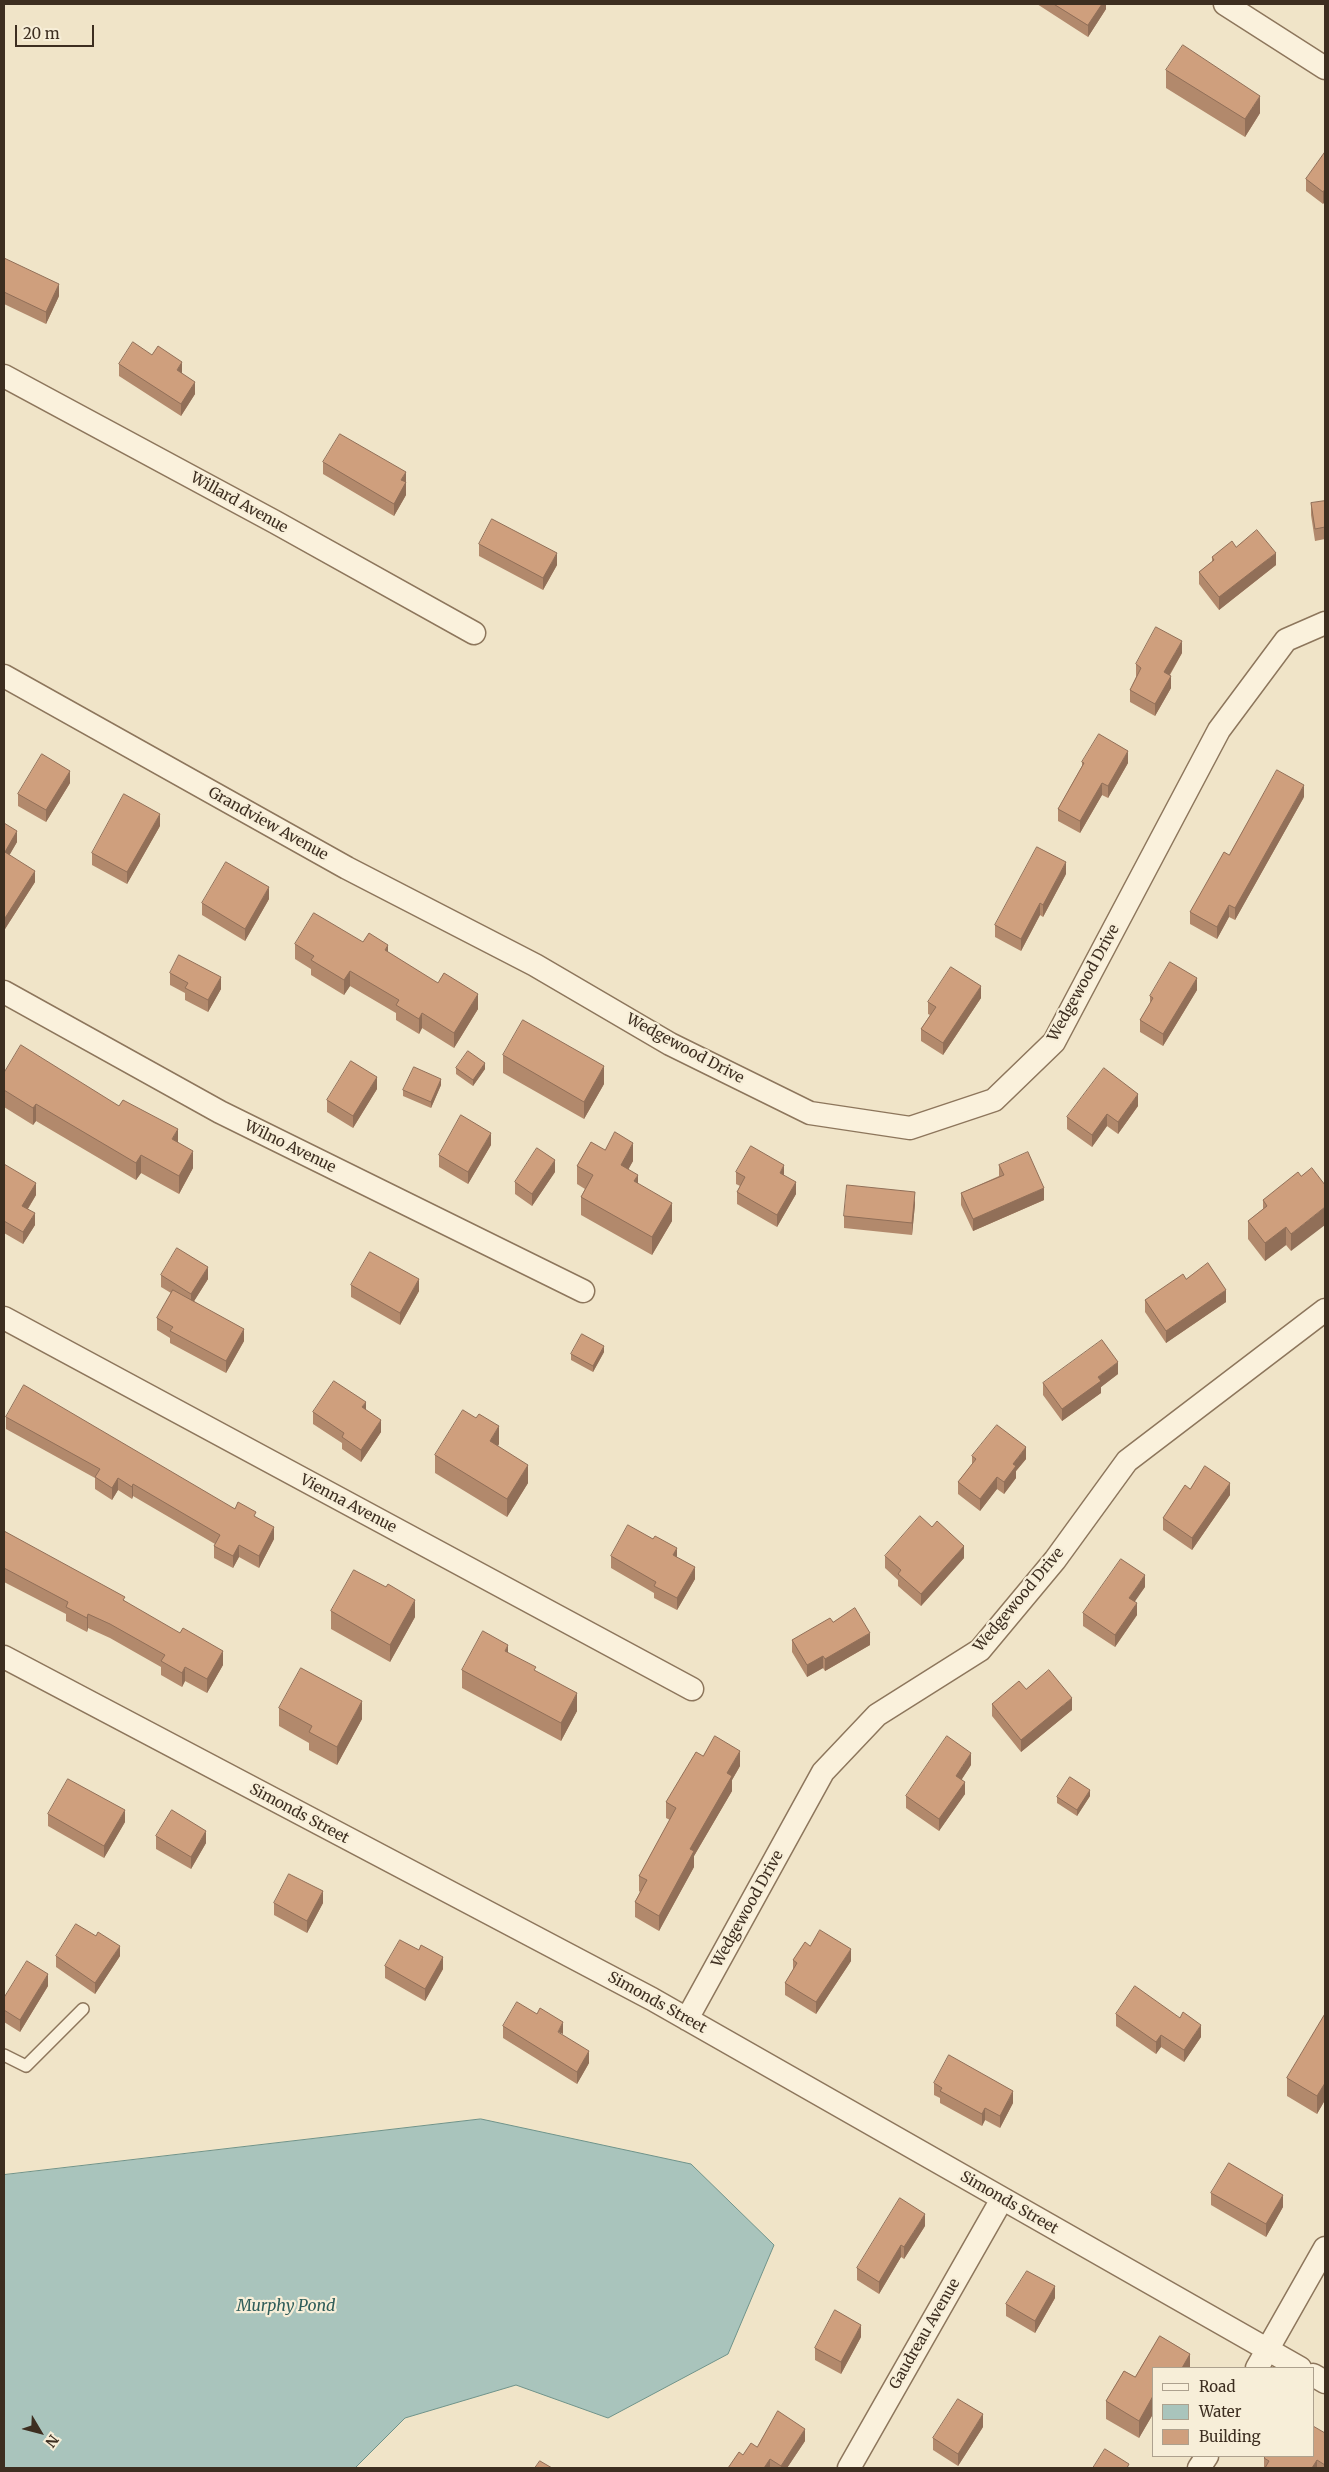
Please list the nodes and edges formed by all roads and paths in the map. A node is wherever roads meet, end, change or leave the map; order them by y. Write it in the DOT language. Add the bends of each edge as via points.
graph roads {
  1 [pos="1225,4"];
  2 [pos="1325,68"];
  3 [pos="4,376"];
  4 [pos="1325,623"];
  5 [pos="474,633"];
  6 [pos="4,676"];
  7 [pos="535,965"];
  8 [pos="4,992"];
  9 [pos="583,1291"];
  10 [pos="1325,1310"];
  11 [pos="4,1318"];
  12 [pos="4,1657"];
  13 [pos="692,1689"];
  14 [pos="83,2009"];
  15 [pos="687,2019"];
  16 [pos="4,2055"];
  17 [pos="1002,2199"];
  18 [pos="1325,2248"];
  19 [pos="1262,2359"];
  20 [pos="1296,2367"];
  21 [pos="1314,2376"];
  22 [pos="1325,2382"];
  23 [pos="1206,2457"];
  24 [pos="849,2468"];
  25 [pos="1200,2468"];
  1 -- 2 [label="street"];
  3 -- 5 [label="street, Willard Avenue"];
  4 -- 7 [label="street, Wedgewood Drive" via="1286,640 1219,730 1054,1042 994,1100 910,1128 810,1114 670,1044"];
  6 -- 7 [label="street, Grandview Avenue" via="347,868"];
  8 -- 9 [label="street, Wilno Avenue" via="220,1112"];
  10 -- 15 [label="street, Wedgewood Drive" via="1127,1461 1055,1560 980,1650 877,1715 823,1772"];
  11 -- 13 [label="street, Vienna Avenue"];
  12 -- 15 [label="street, Simonds Street"];
  14 -- 16 [label="lane" via="26,2066"];
  15 -- 17 [label="street, Simonds Street"];
  17 -- 19 [label="street, Simonds Street"];
  17 -- 24 [label="street, Gaudreau Avenue"];
  18 -- 19 [label="street"];
  19 -- 20 [label="street, Simonds Street"];
  21 -- 22 [label="street"];
  23 -- 25 [label="street"];
}
